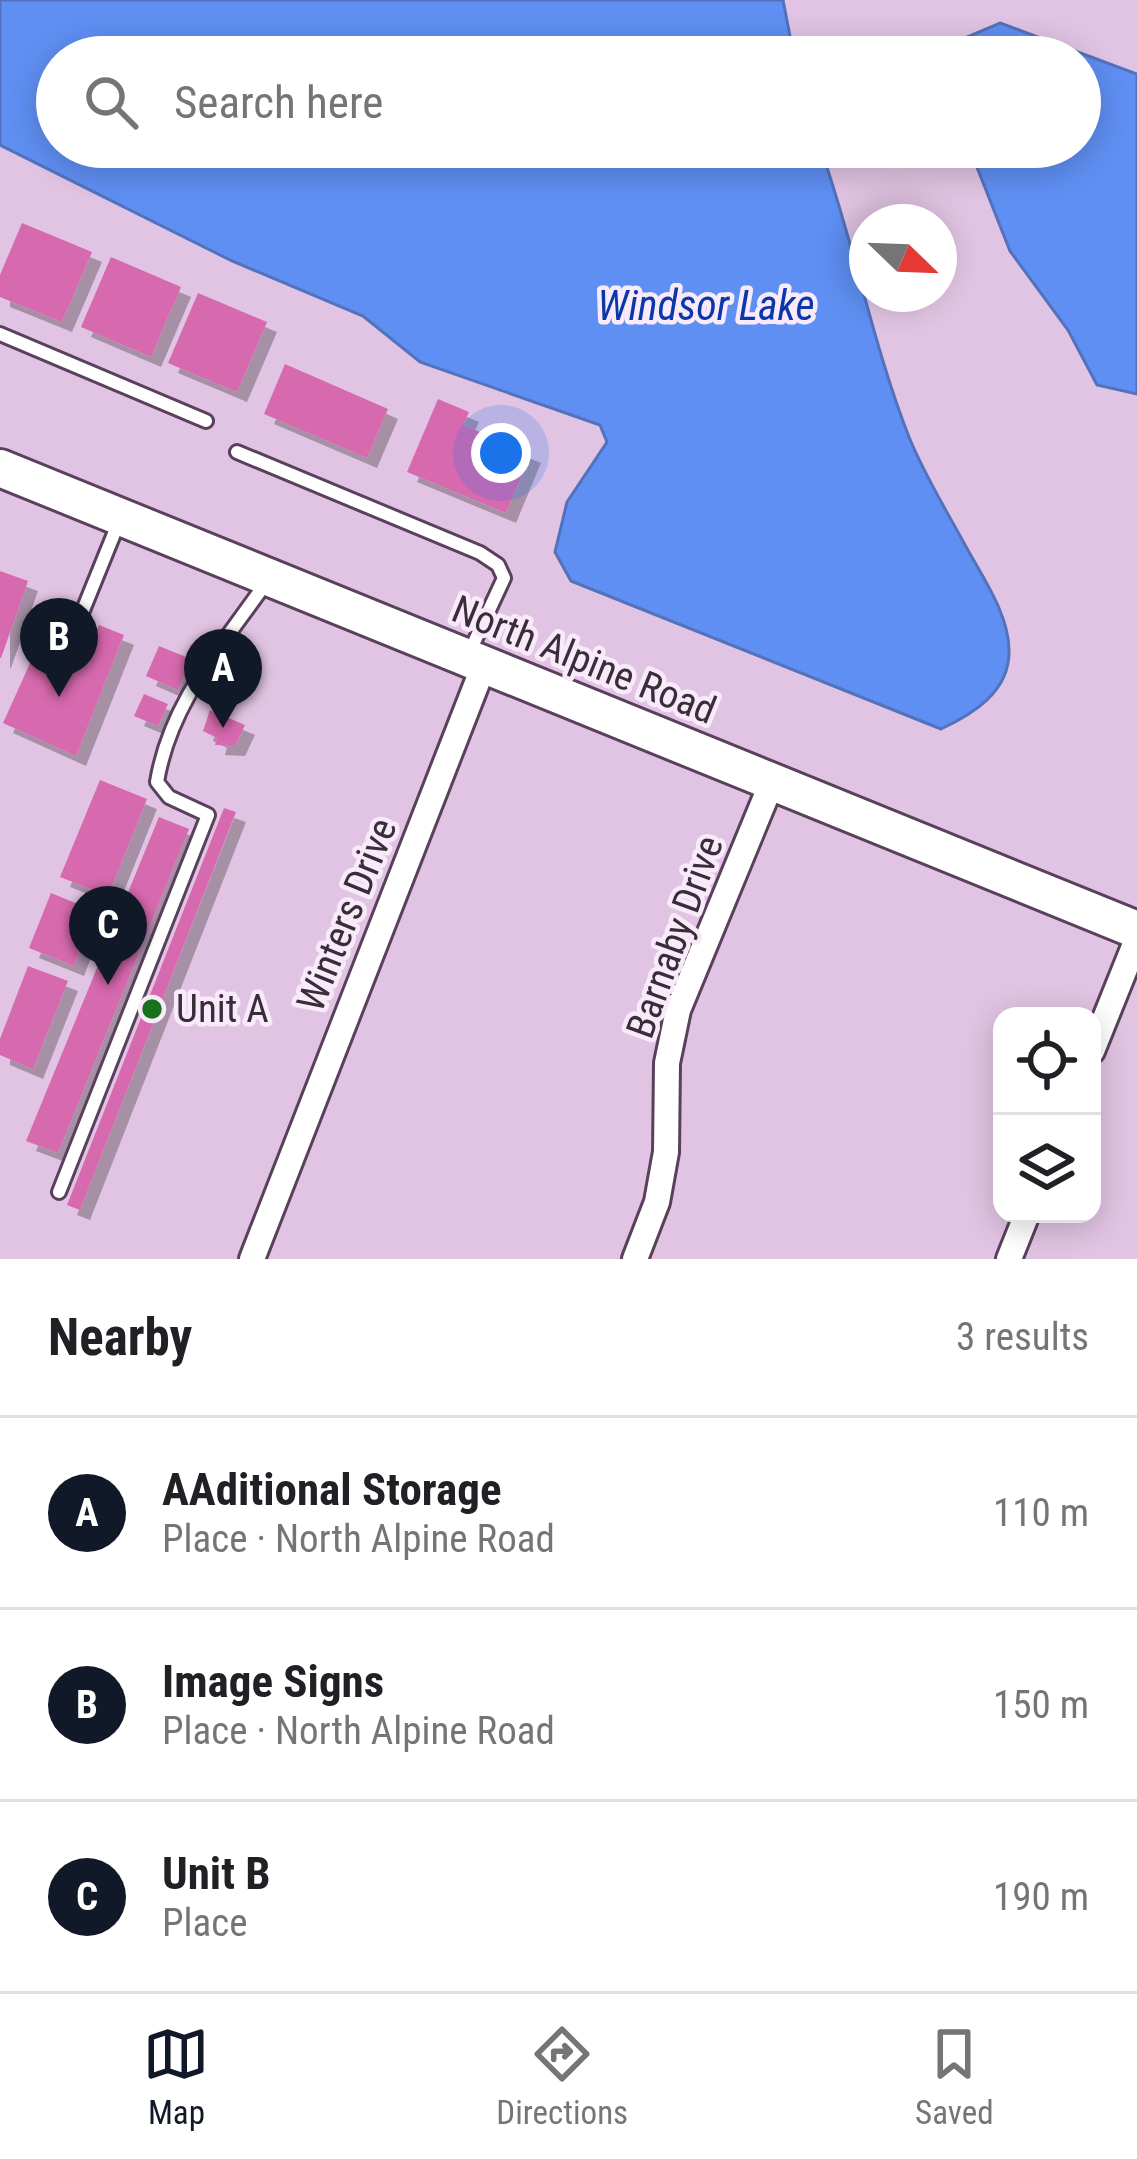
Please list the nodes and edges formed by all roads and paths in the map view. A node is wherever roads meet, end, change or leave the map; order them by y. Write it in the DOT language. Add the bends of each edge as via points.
graph roads {
  1 [pos="0,334"];
  2 [pos="206,421"];
  3 [pos="237,452"];
  4 [pos="7,476"];
  5 [pos="121,518"];
  6 [pos="269,578"];
  7 [pos="75,630"];
  8 [pos="475,661"];
  9 [pos="772,782"];
  10 [pos="1137,930"];
  11 [pos="1137,939"];
  12 [pos="1101,1029"];
  13 [pos="59,1192"];
  14 [pos="1023,1223"];
  15 [pos="252,1259"];
  16 [pos="635,1259"];
  17 [pos="1009,1259"];
  1 -- 2 [label="lane"];
  3 -- 8 [label="lane" via="498,566 504,578"];
  4 -- 5 [label="main road, North Alpine Road"];
  5 -- 6 [label="main road, North Alpine Road"];
  5 -- 7 [label="lane"];
  6 -- 8 [label="main road, North Alpine Road"];
  6 -- 13 [label="lane" via="197,674 161,757 157,782 169,797 208,815"];
  8 -- 9 [label="main road, North Alpine Road"];
  8 -- 15 [label="street, Winters Drive"];
  9 -- 10 [label="main road, North Alpine Road"];
  9 -- 16 [label="street, Barnaby Drive" via="678,1010 667,1063 666,1152"];
  11 -- 12 [label="street"];
  14 -- 17 [label="street"];
}
